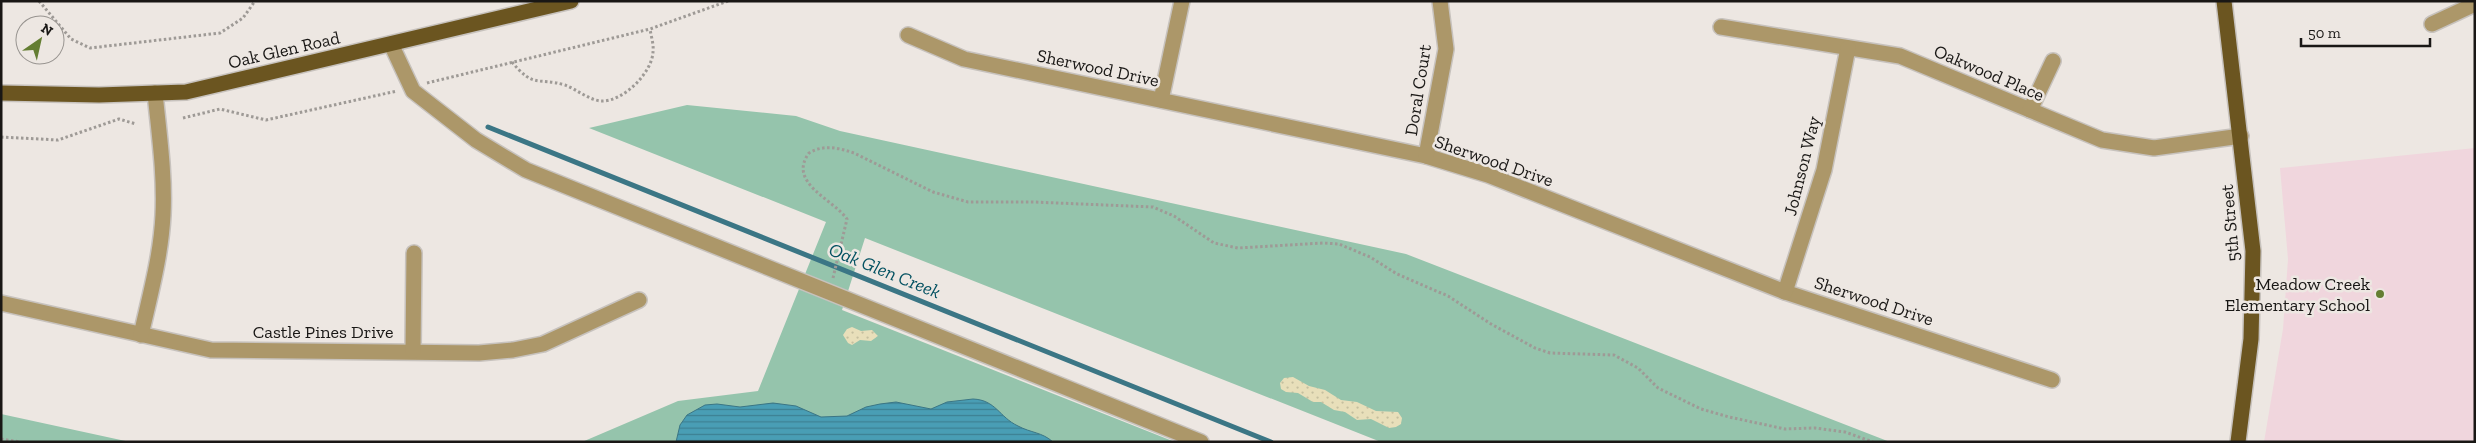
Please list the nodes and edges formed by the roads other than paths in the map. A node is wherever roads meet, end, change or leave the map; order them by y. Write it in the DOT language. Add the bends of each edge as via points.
graph roads {
  1 [pos="571,1"];
  2 [pos="1182,1"];
  3 [pos="1440,1"];
  4 [pos="2224,1"];
  5 [pos="2475,4"];
  6 [pos="2432,24"];
  7 [pos="1721,27"];
  8 [pos="908,35"];
  9 [pos="391,44"];
  10 [pos="1848,48"];
  11 [pos="2054,61"];
  12 [pos="1,93"];
  13 [pos="155,93"];
  14 [pos="1161,100"];
  15 [pos="2030,110"];
  16 [pos="2241,136"];
  17 [pos="1426,156"];
  18 [pos="414,253"];
  19 [pos="1785,292"];
  20 [pos="639,300"];
  21 [pos="1,303"];
  22 [pos="142,335"];
  23 [pos="413,351"];
  24 [pos="2052,380"];
  25 [pos="1201,442"];
  26 [pos="2238,442"];
  1 -- 9 [label="main road, Oak Glen Road"];
  2 -- 14 [label="street"];
  3 -- 17 [label="street, Doral Court" via="1446,49"];
  4 -- 16 [label="main road, 5th Street"];
  5 -- 6 [label="street"];
  7 -- 10 [label="street, Oakwood Place"];
  8 -- 14 [label="street, Sherwood Drive" via="964,59"];
  9 -- 13 [label="main road, Oak Glen Road" via="186,92"];
  9 -- 25 [label="street" via="414,92 476,140 526,170"];
  10 -- 15 [label="street, Oakwood Place" via="1900,56"];
  10 -- 19 [label="street, Johnson Way" via="1824,170"];
  11 -- 15 [label="street"];
  12 -- 13 [label="main road, Oak Glen Road"];
  13 -- 22 [label="street" via="164,181 163,216"];
  14 -- 17 [label="street, Sherwood Drive"];
  15 -- 16 [label="street, Oakwood Place" via="2102,140 2154,148"];
  16 -- 26 [label="main road, 5th Street" via="2253,251 2251,338"];
  17 -- 19 [label="street, Sherwood Drive" via="1488,176"];
  18 -- 23 [label="street"];
  19 -- 24 [label="street, Sherwood Drive"];
  20 -- 23 [label="street, Castle Pines Drive" via="543,344 479,353"];
  21 -- 22 [label="street, Castle Pines Drive"];
  22 -- 23 [label="street, Castle Pines Drive" via="211,350"];
}
